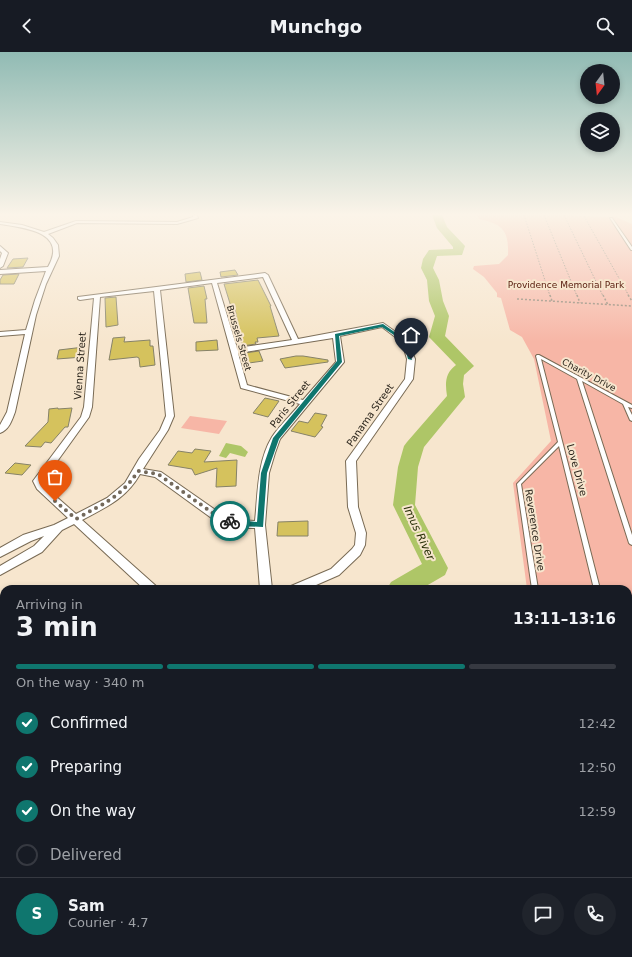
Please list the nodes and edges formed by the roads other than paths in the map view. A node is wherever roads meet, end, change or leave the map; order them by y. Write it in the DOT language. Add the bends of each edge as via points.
graph roads {
  1 [pos="55,257"];
  2 [pos="49,269"];
  3 [pos="0,272"];
  4 [pos="214,282"];
  5 [pos="157,288"];
  6 [pos="96,296"];
  7 [pos="80,298"];
  8 [pos="29,332"];
  9 [pos="0,334"];
  10 [pos="336,335"];
  11 [pos="296,341"];
  12 [pos="234,351"];
  13 [pos="538,356"];
  14 [pos="579,379"];
  15 [pos="304,403"];
  16 [pos="625,404"];
  17 [pos="632,407"];
  18 [pos="632,420"];
  19 [pos="0,430"];
  20 [pos="559,443"];
  21 [pos="138,471"];
  22 [pos="76,519"];
  23 [pos="260,525"];
  24 [pos="58,528"];
  25 [pos="632,543"];
  26 [pos="0,553"];
  27 [pos="0,571"];
  28 [pos="148,585"];
  29 [pos="266,585"];
  30 [pos="304,585"];
  31 [pos="534,585"];
  32 [pos="596,585"];
  1 -- 2 [label="street"];
  2 -- 3 [label="street"];
  2 -- 8 [label="street"];
  4 -- 5 [label="street"];
  4 -- 11 [label="street" via="265,275"];
  4 -- 12 [label="street, Brussels Street"];
  5 -- 6 [label="street"];
  5 -- 21 [label="street" via="170,416"];
  6 -- 7 [label="street"];
  6 -- 22 [label="street, Vienna Street" via="88,407 85,417 38,481 40,487"];
  8 -- 9 [label="street"];
  8 -- 19 [label="street" via="11,412"];
  10 -- 11 [label="street"];
  10 -- 15 [label="street, Paris Street" via="340,362"];
  10 -- 30 [label="street, Panama Street" via="383,325 405,341 411,359 409,379 351,461 353,507 361,533 360,545 335,572"];
  11 -- 12 [label="street"];
  12 -- 15 [label="street, Brussels Street" via="244,386"];
  13 -- 14 [label="lane, Charity Drive"];
  13 -- 20 [label="lane, Love Drive"];
  14 -- 16 [label="lane, Charity Drive"];
  14 -- 25 [label="lane"];
  15 -- 23 [label="street, Paris Street" via="276,438 270,453 264,473"];
  16 -- 17 [label="lane, Charity Drive"];
  16 -- 18 [label="lane"];
  20 -- 31 [label="lane, Reverence Drive" via="519,484"];
  20 -- 32 [label="lane, Love Drive"];
  21 -- 22 [label="street" via="129,485 111,500"];
  21 -- 23 [label="street" via="158,474 221,519 240,524"];
  22 -- 24 [label="street"];
  22 -- 28 [label="street, Vienna Street"];
  23 -- 29 [label="street, Paris Street"];
  24 -- 26 [label="street" via="27,538"];
  24 -- 27 [label="street" via="38,549"];
}
